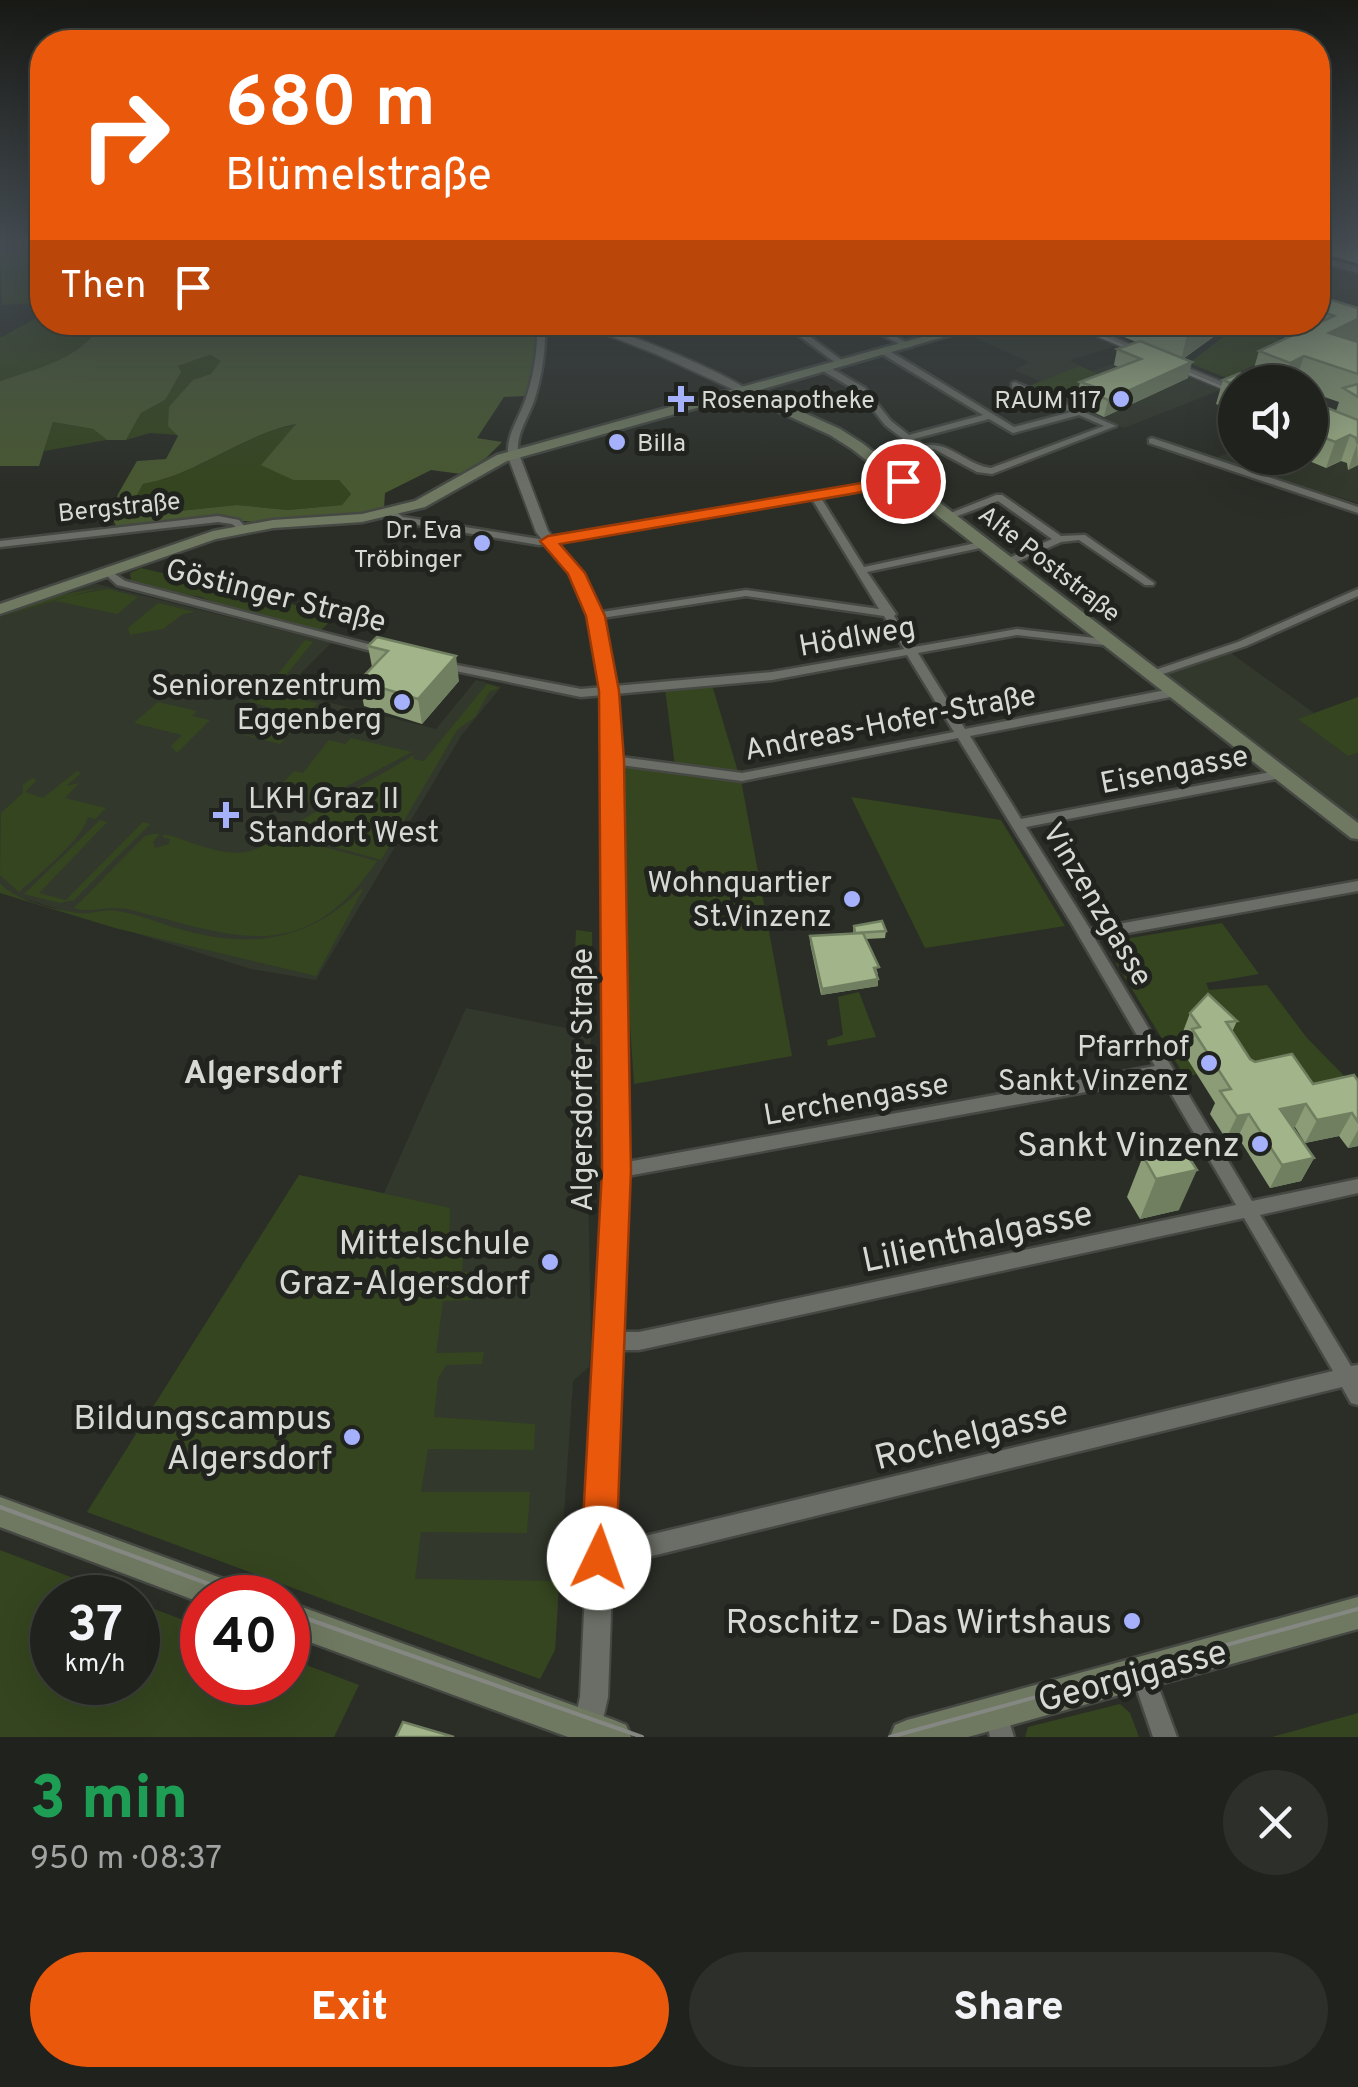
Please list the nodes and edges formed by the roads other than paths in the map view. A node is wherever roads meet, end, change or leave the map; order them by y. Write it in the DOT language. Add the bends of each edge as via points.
graph roads {
  1 [pos="541,335"];
  2 [pos="614,335"];
  3 [pos="802,335"];
  4 [pos="888,335"];
  5 [pos="946,335"];
  6 [pos="1099,335"];
  7 [pos="909,346"];
  8 [pos="884,352"];
  9 [pos="843,364"];
  10 [pos="826,369"];
  11 [pos="1218,384"];
  12 [pos="1015,385"];
  13 [pos="745,391"];
  14 [pos="1080,412"];
  15 [pos="992,416"];
  16 [pos="906,438"];
  17 [pos="1152,442"];
  18 [pos="922,449"];
  19 [pos="513,454"];
  20 [pos="876,462"];
  21 [pos="903,481"];
  22 [pos="814,496"];
  23 [pos="1358,510"];
  24 [pos="392,512"];
  25 [pos="948,516"];
  26 [pos="241,528"];
  27 [pos="1060,540"];
  28 [pos="548,541"];
  29 [pos="0,544"];
  30 [pos="985,544"];
  31 [pos="1008,562"];
  32 [pos="863,570"];
  33 [pos="109,573"];
  34 [pos="1149,583"];
  35 [pos="1358,592"];
  36 [pos="0,609"];
  37 [pos="890,614"];
  38 [pos="596,616"];
  39 [pos="1112,643"];
  40 [pos="913,652"];
  41 [pos="393,654"];
  42 [pos="431,662"];
  43 [pos="1153,674"];
  44 [pos="609,691"];
  45 [pos="1176,692"];
  46 [pos="962,735"];
  47 [pos="613,760"];
  48 [pos="1281,774"];
  49 [pos="1018,824"];
  50 [pos="1358,833"];
  51 [pos="1358,886"];
  52 [pos="1086,935"];
  53 [pos="1164,1071"];
  54 [pos="616,1171"];
  55 [pos="1358,1186"];
  56 [pos="1248,1212"];
  57 [pos="608,1342"];
  58 [pos="1352,1375"];
  59 [pos="1358,1396"];
  60 [pos="0,1512"];
  61 [pos="599,1558"];
  62 [pos="180,1579"];
  63 [pos="1358,1613"];
  64 [pos="310,1626"];
  65 [pos="1142,1672"];
  66 [pos="999,1725"];
  67 [pos="601,1732"];
  68 [pos="907,1737"];
  69 [pos="1165,1737"];
  1 -- 19 [label="street" via="528,406 510,440"];
  2 -- 13 [label="street, Alte Poststraße"];
  3 -- 9 [label="street"];
  4 -- 7 [label="street"];
  5 -- 7 [label="main road, Göstinger Straße"];
  6 -- 11 [label="street"];
  7 -- 8 [label="main road, Göstinger Straße"];
  8 -- 9 [label="main road, Göstinger Straße"];
  8 -- 15 [label="street"];
  9 -- 10 [label="main road, Göstinger Straße"];
  10 -- 13 [label="main road, Göstinger Straße"];
  10 -- 16 [label="street" via="862,390"];
  12 -- 14 [label="street"];
  13 -- 19 [label="main road, Göstinger Straße"];
  13 -- 20 [label="main road, Alte Poststraße" via="835,432"];
  14 -- 15 [label="street" via="1014,430"];
  14 -- 18 [label="street" via="1112,426 992,471 935,446"];
  15 -- 16 [label="street"];
  16 -- 18 [label="street"];
  17 -- 23 [label="street"];
  18 -- 20 [label="street"];
  19 -- 24 [label="main road, Göstinger Straße" via="444,493"];
  19 -- 28 [label="street, Algersdorfer Straße"];
  20 -- 21 [label="main road, Alte Poststraße"];
  21 -- 22 [label="street"];
  21 -- 25 [label="main road, Alte Poststraße"];
  22 -- 28 [label="street"];
  22 -- 32 [label="street, Vinzenzgasse"];
  24 -- 26 [label="main road, Göstinger Straße"];
  24 -- 28 [label="street" via="400,519"];
  25 -- 27 [label="street" via="999,497"];
  25 -- 30 [label="main road, Alte Poststraße"];
  26 -- 29 [label="street, Bergstraße" via="218,519"];
  26 -- 33 [label="main road, Göstinger Straße"];
  27 -- 31 [label="street"];
  27 -- 34 [label="street" via="1080,538"];
  28 -- 38 [label="street, Algersdorfer Straße" via="576,573"];
  30 -- 31 [label="main road, Alte Poststraße"];
  30 -- 32 [label="street"];
  31 -- 39 [label="main road, Alte Poststraße"];
  32 -- 37 [label="street, Vinzenzgasse"];
  33 -- 36 [label="main road, Göstinger Straße"];
  33 -- 41 [label="street, Göstinger Straße" via="153,592"];
  35 -- 43 [label="street" via="1242,644"];
  37 -- 38 [label="street" via="746,593"];
  37 -- 40 [label="street, Vinzenzgasse"];
  38 -- 44 [label="street, Algersdorfer Straße"];
  39 -- 40 [label="street, Hödlweg" via="1017,632"];
  39 -- 43 [label="main road, Alte Poststraße"];
  40 -- 44 [label="street, Hödlweg" via="772,676"];
  40 -- 46 [label="street, Vinzenzgasse"];
  42 -- 44 [label="street" via="558,692"];
  43 -- 45 [label="main road, Alte Poststraße"];
  44 -- 47 [label="street, Algersdorfer Straße"];
  45 -- 46 [label="street, Andreas-Hofer-Straße"];
  45 -- 48 [label="main road, Alte Poststraße"];
  46 -- 47 [label="street, Andreas-Hofer-Straße" via="742,778"];
  46 -- 49 [label="street, Vinzenzgasse"];
  47 -- 54 [label="street, Algersdorfer Straße"];
  48 -- 49 [label="street, Eisengasse"];
  48 -- 50 [label="main road, Alte Poststraße"];
  49 -- 52 [label="street, Vinzenzgasse"];
  51 -- 52 [label="street"];
  52 -- 53 [label="street, Vinzenzgasse"];
  53 -- 54 [label="street, Lerchengasse"];
  53 -- 56 [label="street, Vinzenzgasse"];
  54 -- 57 [label="street, Algersdorfer Straße"];
  55 -- 56 [label="street, Lilienthalgasse"];
  56 -- 57 [label="street, Lilienthalgasse"];
  56 -- 58 [label="street, Vinzenzgasse"];
  57 -- 61 [label="street, Algersdorfer Straße"];
  58 -- 59 [label="street, Vinzenzgasse"];
  58 -- 61 [label="street, Rochelgasse"];
  60 -- 62 [label="main road"];
  61 -- 67 [label="street, Algersdorfer Straße" via="594,1697"];
  63 -- 65 [label="main road, Georgigasse"];
  64 -- 67 [label="main road"];
  65 -- 66 [label="main road, Georgigasse"];
  65 -- 69 [label="street"];
  66 -- 68 [label="main road, Georgigasse"];
}
